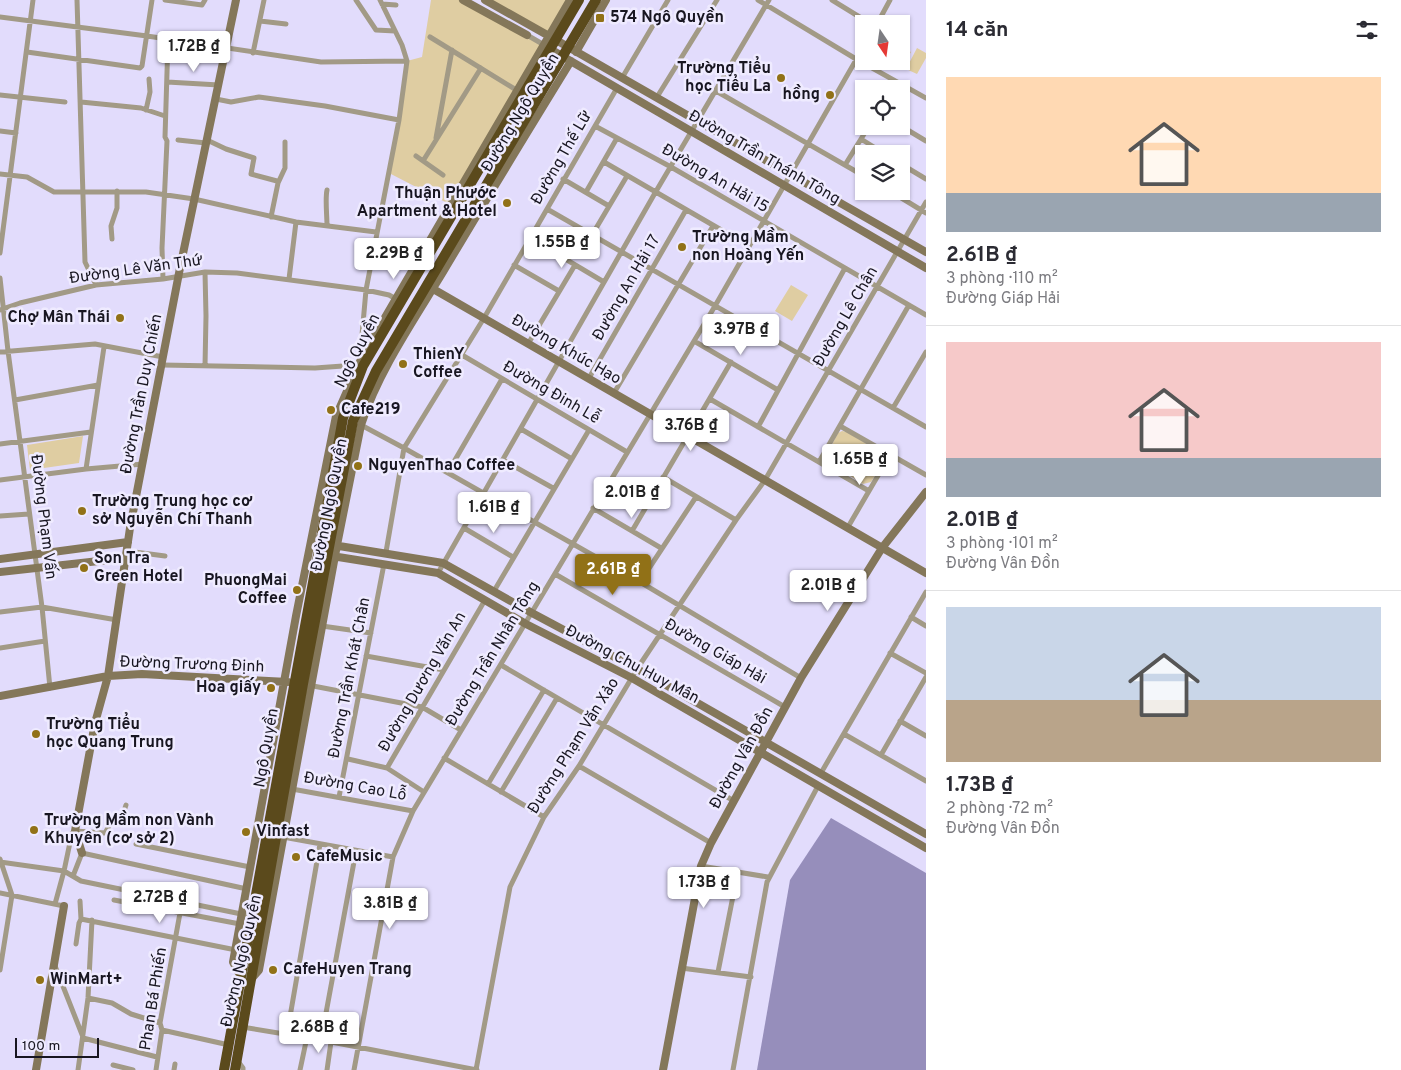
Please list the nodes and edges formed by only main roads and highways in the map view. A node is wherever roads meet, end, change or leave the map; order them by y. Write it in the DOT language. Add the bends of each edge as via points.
graph roads {
  1 [pos="580,0"];
  2 [pos="596,0"];
  3 [pos="324,543"];
  4 [pos="298,683"];
  5 [pos="245,979"];
  6 [pos="237,1026"];
  7 [pos="228,1068"];
  1 -- 3 [label="highway, Ngô Quyền" via="547,47 361,363 343,418"];
  2 -- 3 [label="highway, Ngô Quyền" via="567,59 376,371 353,421"];
  3 -- 4 [label="highway, Ngô Quyền"];
  4 -- 5 [label="highway, Ngô Quyền"];
  4 -- 5 [label="highway, Ngô Quyền" via="247,915"];
  5 -- 6 [label="highway, Ngô Quyền"];
  6 -- 7 [label="highway, Đường Ngô Quyền"];
  6 -- 7 [label="highway, Đường Ngô Quyền" via="228,1045"];
}
